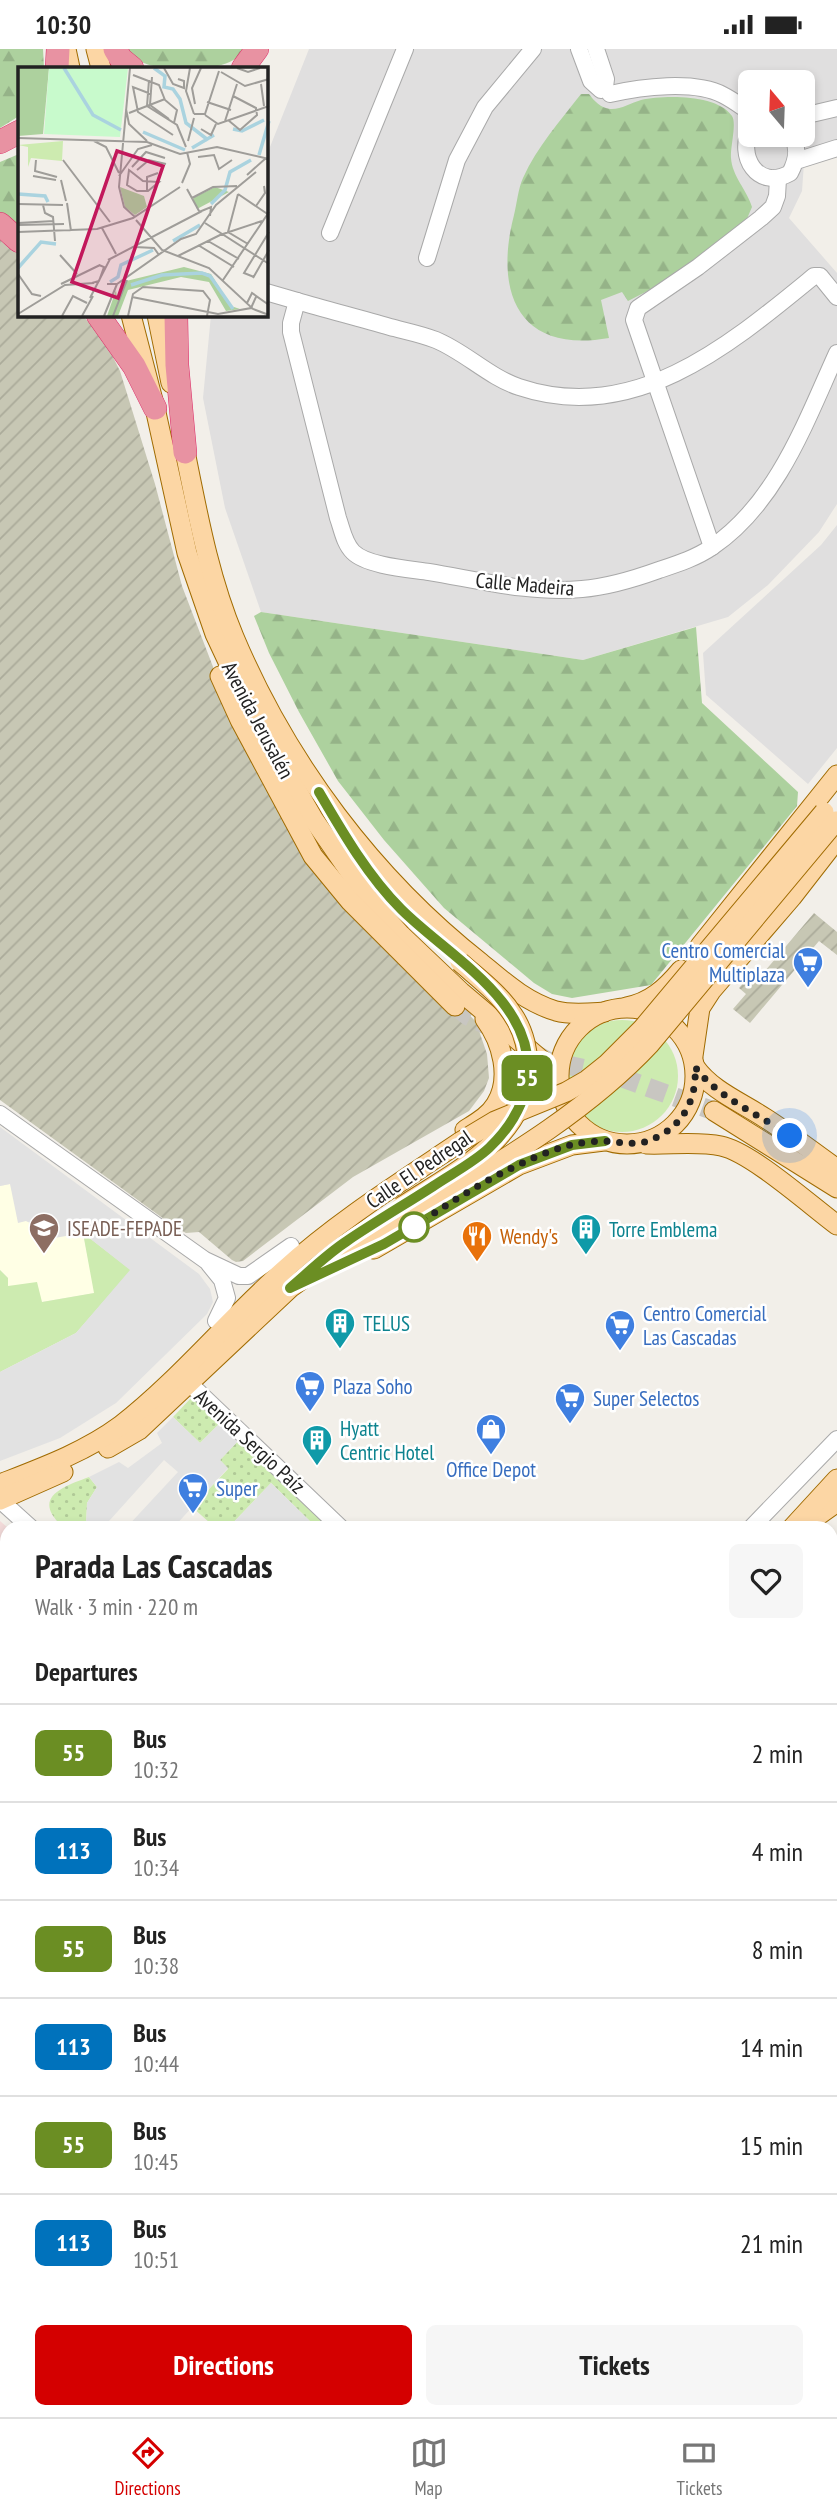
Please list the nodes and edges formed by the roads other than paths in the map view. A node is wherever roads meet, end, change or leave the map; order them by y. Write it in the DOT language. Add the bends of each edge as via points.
graph roads {
  1 [pos="58,49"];
  2 [pos="66,49"];
  3 [pos="96,49"];
  4 [pos="115,49"];
  5 [pos="257,49"];
  6 [pos="272,49"];
  7 [pos="405,49"];
  8 [pos="533,49"];
  9 [pos="579,49"];
  10 [pos="596,49"];
  11 [pos="57,67"];
  12 [pos="70,67"];
  13 [pos="100,67"];
  14 [pos="131,67"];
  15 [pos="244,67"];
  16 [pos="264,67"];
  17 [pos="605,90"];
  18 [pos="738,105"];
  19 [pos="837,108"];
  20 [pos="816,113"];
  21 [pos="18,133"];
  22 [pos="0,142"];
  23 [pos="746,147"];
  24 [pos="797,147"];
  25 [pos="837,148"];
  26 [pos="796,161"];
  27 [pos="778,179"];
  28 [pos="0,224"];
  29 [pos="330,233"];
  30 [pos="18,240"];
  31 [pos="427,258"];
  32 [pos="268,293"];
  33 [pos="837,297"];
  34 [pos="297,301"];
  35 [pos="99,317"];
  36 [pos="132,317"];
  37 [pos="157,317"];
  38 [pos="176,317"];
  39 [pos="837,353"];
  40 [pos="654,382"];
  41 [pos="155,408"];
  42 [pos="185,452"];
  43 [pos="712,547"];
  44 [pos="837,775"];
  45 [pos="319,792"];
  46 [pos="837,795"];
  47 [pos="832,818"];
  48 [pos="837,839"];
  49 [pos="458,999"];
  50 [pos="610,1011"];
  51 [pos="694,1062"];
  52 [pos="559,1083"];
  53 [pos="714,1111"];
  54 [pos="0,1114"];
  55 [pos="767,1119"];
  56 [pos="455,1137"];
  57 [pos="605,1141"];
  58 [pos="631,1144"];
  59 [pos="837,1154"];
  60 [pos="837,1169"];
  61 [pos="837,1188"];
  62 [pos="837,1225"];
  63 [pos="381,1228"];
  64 [pos="291,1246"];
  65 [pos="205,1259"];
  66 [pos="290,1288"];
  67 [pos="216,1321"];
  68 [pos="189,1383"];
  69 [pos="156,1394"];
  70 [pos="837,1439"];
  71 [pos="837,1479"];
  72 [pos="0,1484"];
  73 [pos="0,1500"];
  74 [pos="837,1502"];
  75 [pos="23,1521"];
  76 [pos="334,1521"];
  77 [pos="758,1521"];
  78 [pos="798,1521"];
  79 [pos="811,1521"];
  1 -- 11 [label="highway"];
  2 -- 12 [label="main road"];
  3 -- 13 [label="main road"];
  4 -- 14 [label="highway"];
  5 -- 15 [label="highway"];
  6 -- 16 [label="highway"];
  7 -- 29 [label="street"];
  8 -- 31 [label="street" via="485,107 457,160"];
  9 -- 17 [label="street" via="591,81"];
  10 -- 17 [label="street"];
  17 -- 18 [label="street" via="703,89"];
  19 -- 20 [label="street"];
  21 -- 22 [label="highway"];
  23 -- 27 [label="street" via="751,166 764,177"];
  24 -- 26 [label="street"];
  25 -- 26 [label="street"];
  26 -- 27 [label="street" via="790,173"];
  27 -- 40 [label="street" via="773,207 638,309 634,320"];
  28 -- 30 [label="highway"];
  32 -- 34 [label="street"];
  33 -- 40 [label="street" via="814,276 740,336 685,370"];
  34 -- 40 [label="street" via="433,339 502,380 537,392 584,398"];
  34 -- 43 [label="street, Calle Madeira" via="292,341 338,518 352,552 395,567 553,590 613,585 689,560"];
  35 -- 41 [label="highway" via="134,366"];
  36 -- 41 [label="main road, Avenida Jerusalén"];
  37 -- 42 [label="main road, Avenida Jerusalén"];
  38 -- 42 [label="highway"];
  39 -- 43 [label="street, Calle Madeira" via="775,479 747,516"];
  40 -- 43 [label="street"];
  41 -- 49 [label="main road, Avenida Jerusalén" via="187,553 215,634 252,713 314,820 368,898"];
  42 -- 45 [label="main road, Avenida Jerusalén" via="208,557 233,635 270,713"];
  44 -- 50 [label="main road" via="670,983 649,999"];
  45 -- 50 [label="main road, Avenida Jerusalén" via="407,898 522,996 560,1012"];
  45 -- 63 [label="main road, bridge" via="386,893 515,1017 528,1062 517,1113 487,1150"];
  46 -- 47 [label="main road, Calle El Pedregal"];
  47 -- 63 [label="main road, Calle El Pedregal, bridge" via="650,1044 623,1071 588,1102"];
  47 -- 69 [label="main road, Calle El Pedregal, bridge" via="607,1064 566,1092 478,1130 360,1208 284,1270"];
  48 -- 51 [label="main road" via="700,1008"];
  49 -- 52 [label="main road, Avenida Jerusalén"];
  49 -- 56 [label="main road" via="485,1019 496,1035 503,1073 495,1105"];
  50 -- 51 [label="main road" via="643,1010 666,1020 681,1035"];
  50 -- 52 [label="main road" via="588,1020 571,1037 563,1052"];
  51 -- 55 [label="main road" via="710,1083"];
  51 -- 58 [label="main road" via="694,1092 680,1119 660,1136"];
  52 -- 56 [label="main road"];
  52 -- 57 [label="main road" via="567,1110 578,1124"];
  53 -- 61 [label="main road"];
  54 -- 65 [label="street"];
  55 -- 59 [label="main road"];
  55 -- 60 [label="main road"];
  56 -- 64 [label="main road" via="351,1201"];
  57 -- 58 [label="main road"];
  57 -- 66 [label="main road" via="572,1145 519,1165 384,1244"];
  58 -- 62 [label="main road" via="733,1149"];
  63 -- 66 [label="main road" via="333,1251"];
  64 -- 65 [label="street" via="248,1276"];
  64 -- 67 [label="main road"];
  65 -- 67 [label="street" via="222,1280 227,1298"];
  66 -- 68 [label="main road"];
  67 -- 69 [label="main road" via="173,1367"];
  68 -- 73 [label="main road" via="139,1430"];
  68 -- 76 [label="street, Avenida Sergio Paíz"];
  69 -- 72 [label="main road, Calle El Pedregal" via="106,1435"];
  70 -- 77 [label="street"];
  71 -- 78 [label="main road"];
  73 -- 75 [label="street"];
  74 -- 79 [label="main road"];
}
